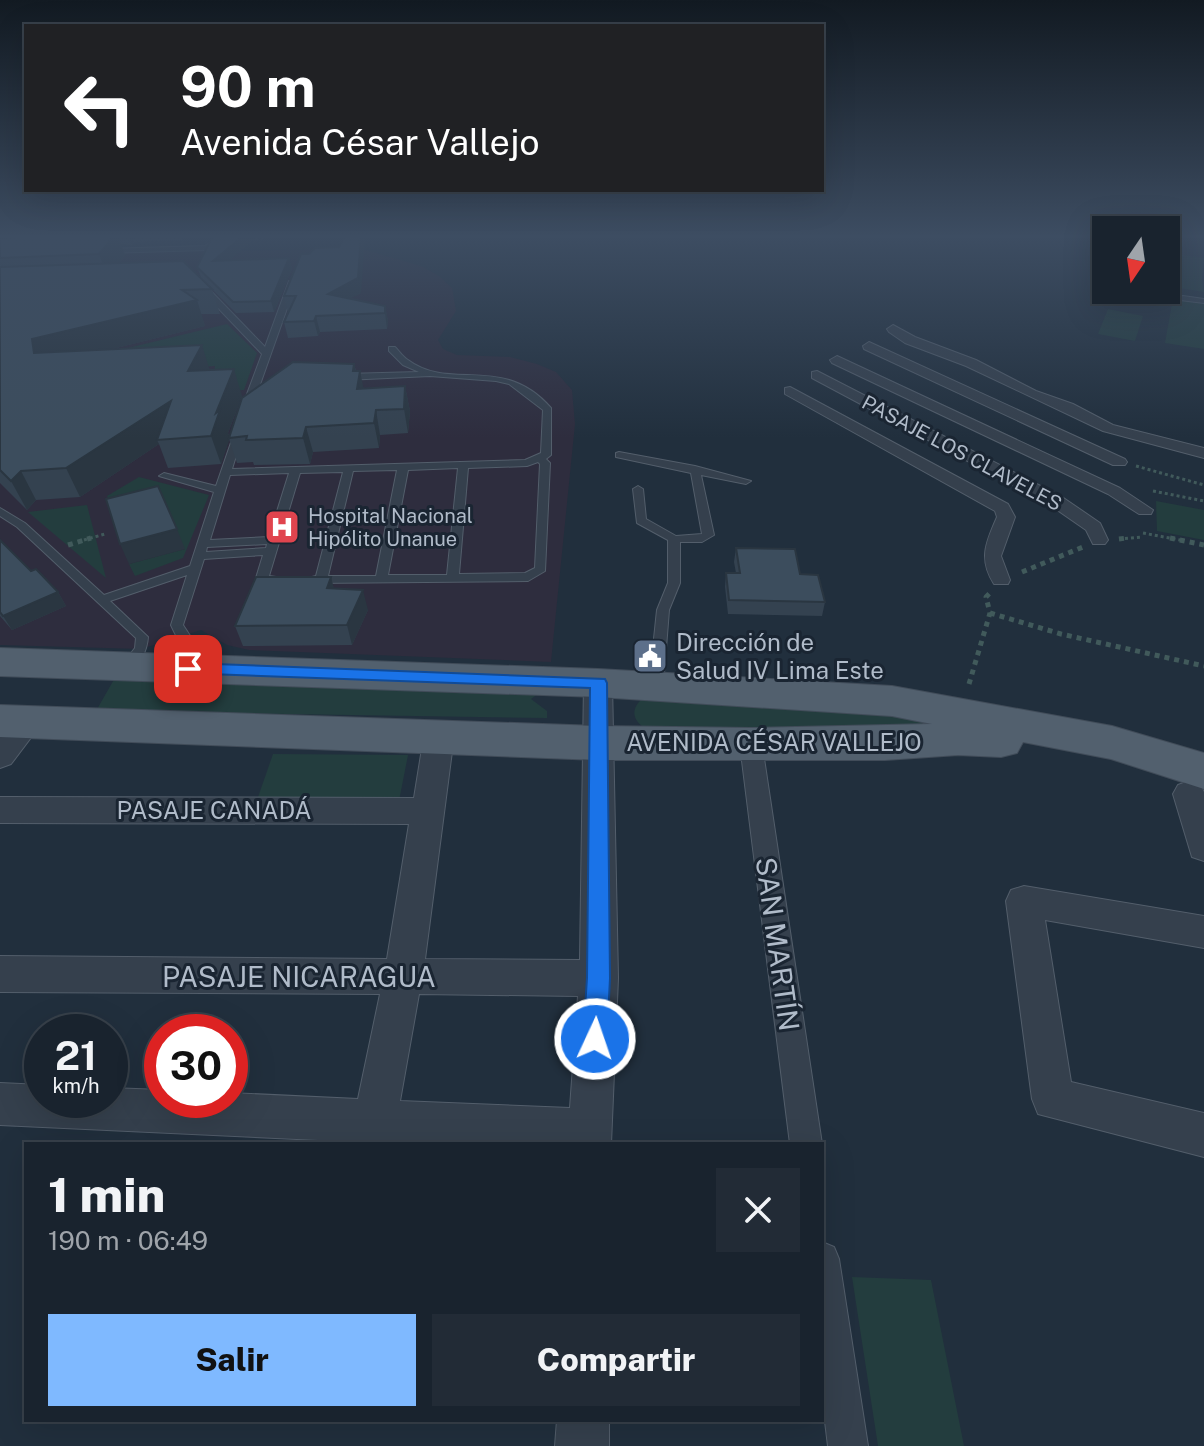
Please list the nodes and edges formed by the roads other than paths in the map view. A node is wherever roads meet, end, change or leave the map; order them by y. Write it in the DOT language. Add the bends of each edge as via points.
graph roads {
  1 [pos="217,303"];
  2 [pos="284,303"];
  3 [pos="893,329"];
  4 [pos="869,346"];
  5 [pos="392,349"];
  6 [pos="265,352"];
  7 [pos="837,360"];
  8 [pos="432,374"];
  9 [pos="817,375"];
  10 [pos="329,378"];
  11 [pos="270,380"];
  12 [pos="255,381"];
  13 [pos="790,391"];
  14 [pos="1031,394"];
  15 [pos="1000,408"];
  16 [pos="956,416"];
  17 [pos="920,429"];
  18 [pos="879,440"];
  19 [pos="1204,453"];
  20 [pos="619,455"];
  21 [pos="541,459"];
  22 [pos="1119,462"];
  23 [pos="463,465"];
  24 [pos="403,467"];
  25 [pos="349,468"];
  26 [pos="695,469"];
  27 [pos="295,471"];
  28 [pos="226,472"];
  29 [pos="164,476"];
  30 [pos="746,481"];
  31 [pos="638,489"];
  32 [pos="220,490"];
  33 [pos="1145,510"];
  34 [pos="0,511"];
  35 [pos="674,539"];
  36 [pos="1099,540"];
  37 [pos="273,545"];
  38 [pos="199,556"];
  39 [pos="453,578"];
  40 [pos="381,579"];
  41 [pos="321,580"];
  42 [pos="1001,580"];
  43 [pos="100,600"];
  44 [pos="0,662"];
  45 [pos="128,666"];
  46 [pos="218,670"];
  47 [pos="598,683"];
  48 [pos="656,686"];
  49 [pos="9,733"];
  50 [pos="439,736"];
  51 [pos="598,743"];
  52 [pos="751,745"];
  53 [pos="1199,788"];
  54 [pos="0,810"];
  55 [pos="428,811"];
  56 [pos="1204,847"];
  57 [pos="1204,932"];
  58 [pos="0,974"];
  59 [pos="403,977"];
  60 [pos="599,978"];
  61 [pos="0,1104"];
  62 [pos="375,1121"];
  63 [pos="1204,1135"];
  64 [pos="590,1137"];
  65 [pos="806,1142"];
  66 [pos="824,1273"];
  67 [pos="583,1422"];
  68 [pos="582,1446"];
  69 [pos="848,1446"];
  1 -- 6 [label="lane"];
  2 -- 6 [label="lane"];
  3 -- 14 [label="street"];
  4 -- 15 [label="street"];
  5 -- 8 [label="lane" via="406,363"];
  6 -- 12 [label="lane"];
  7 -- 16 [label="street"];
  8 -- 10 [label="lane"];
  8 -- 21 [label="lane" via="504,379 542,403 548,410 547,451"];
  9 -- 17 [label="street, PASAJE LOS CLAVELES"];
  11 -- 12 [label="lane"];
  12 -- 28 [label="lane"];
  13 -- 18 [label="street"];
  14 -- 15 [label="street"];
  14 -- 19 [label="street" via="1108,428"];
  15 -- 16 [label="street"];
  15 -- 22 [label="street"];
  16 -- 17 [label="street"];
  16 -- 33 [label="street"];
  17 -- 18 [label="street"];
  17 -- 36 [label="street, PASAJE LOS CLAVELES" via="1056,501 1094,527"];
  18 -- 42 [label="street" via="1002,508 1006,517 991,551"];
  20 -- 26 [label="lane"];
  21 -- 23 [label="lane"];
  21 -- 39 [label="lane" via="541,569 528,577"];
  23 -- 24 [label="lane"];
  23 -- 39 [label="lane"];
  24 -- 25 [label="lane"];
  24 -- 40 [label="lane"];
  25 -- 27 [label="lane"];
  25 -- 41 [label="lane"];
  26 -- 30 [label="lane"];
  26 -- 35 [label="lane" via="708,535"];
  27 -- 28 [label="lane"];
  27 -- 37 [label="lane"];
  28 -- 32 [label="lane"];
  29 -- 32 [label="lane"];
  31 -- 35 [label="lane" via="641,521"];
  32 -- 38 [label="lane"];
  34 -- 43 [label="lane"];
  35 -- 48 [label="lane" via="674,583 663,610"];
  37 -- 38 [label="lane"];
  37 -- 41 [label="lane" via="262,578"];
  38 -- 43 [label="lane"];
  38 -- 46 [label="lane" via="177,625 195,653"];
  39 -- 40 [label="lane"];
  40 -- 41 [label="lane"];
  43 -- 45 [label="lane" via="142,637 141,649"];
  44 -- 45 [label="main road, AVENIDA CÉSAR VALLEJO"];
  45 -- 46 [label="main road, AVENIDA CÉSAR VALLEJO"];
  46 -- 47 [label="main road, AVENIDA CÉSAR VALLEJO"];
  47 -- 48 [label="main road, AVENIDA CÉSAR VALLEJO"];
  47 -- 51 [label="street"];
  48 -- 53 [label="main road, AVENIDA CÉSAR VALLEJO" via="892,701 950,710 1112,743"];
  49 -- 50 [label="main road, AVENIDA CÉSAR VALLEJO"];
  50 -- 51 [label="main road, AVENIDA CÉSAR VALLEJO"];
  50 -- 55 [label="street"];
  51 -- 52 [label="main road, AVENIDA CÉSAR VALLEJO"];
  51 -- 60 [label="street"];
  52 -- 53 [label="main road, AVENIDA CÉSAR VALLEJO" via="991,739"];
  52 -- 65 [label="street, SAN MARTÍN"];
  53 -- 56 [label="street"];
  54 -- 55 [label="street, PASAJE CANADÁ"];
  55 -- 59 [label="street"];
  57 -- 63 [label="street" via="1024,901 1053,1099"];
  58 -- 59 [label="street, PASAJE NICARAGUA"];
  59 -- 60 [label="street, PASAJE NICARAGUA"];
  59 -- 62 [label="street"];
  60 -- 64 [label="street"];
  61 -- 62 [label="street"];
  62 -- 64 [label="street"];
  66 -- 69 [label="street"];
  67 -- 68 [label="street"];
}
